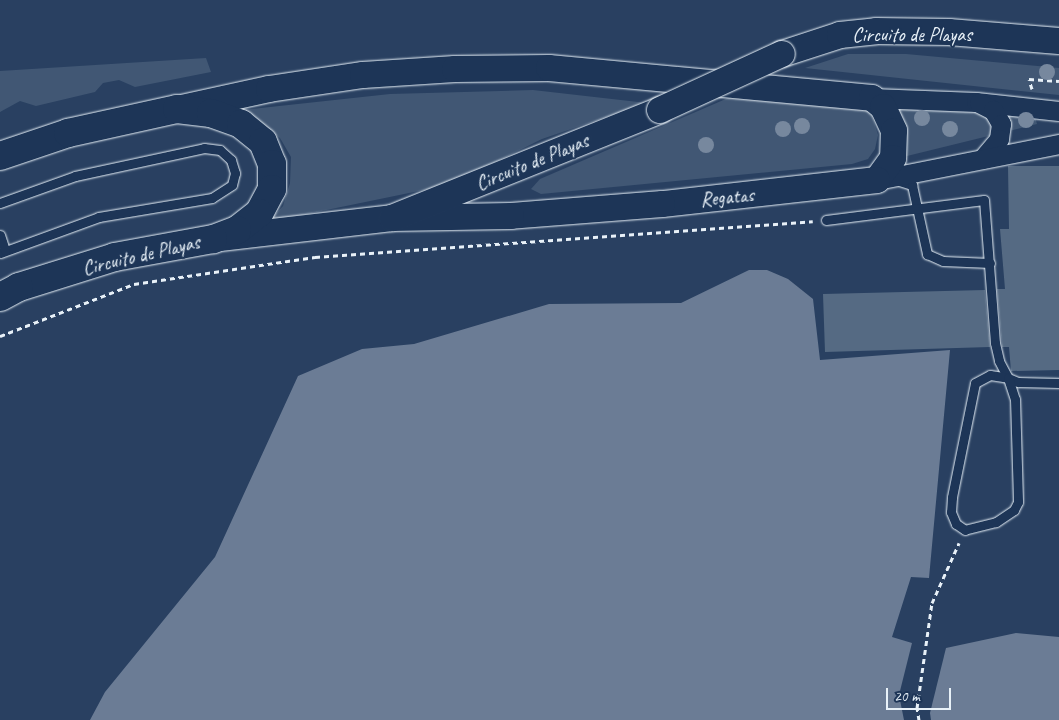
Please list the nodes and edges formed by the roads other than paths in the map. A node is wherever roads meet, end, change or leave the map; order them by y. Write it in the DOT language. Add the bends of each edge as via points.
graph roads {
  1 [pos="1059,41"];
  2 [pos="872,98"];
  3 [pos="976,102"];
  4 [pos="178,109"];
  5 [pos="1059,111"];
  6 [pos="1059,144"];
  7 [pos="0,156"];
  8 [pos="982,159"];
  9 [pos="877,180"];
  10 [pos="0,203"];
  11 [pos="917,207"];
  12 [pos="392,218"];
  13 [pos="826,220"];
  14 [pos="0,236"];
  15 [pos="213,238"];
  16 [pos="3,251"];
  17 [pos="990,263"];
  18 [pos="0,297"];
  19 [pos="1008,378"];
  20 [pos="1059,383"];
  1 -- 12 [label="main road, Circuito de Playas, bridge" via="949,32 876,30 840,35 782,54 660,110"];
  2 -- 3 [label="street"];
  2 -- 4 [label="main road" via="549,68 455,69 364,76 269,89"];
  2 -- 9 [label="main road" via="890,118 896,144 890,164"];
  3 -- 5 [label="street"];
  3 -- 8 [label="street" via="993,110 1001,124 999,139"];
  4 -- 7 [label="highway" via="68,133"];
  4 -- 15 [label="highway" via="211,113 241,124 263,142 272,164 272,188 259,213 237,230"];
  6 -- 8 [label="street, Regatas"];
  8 -- 9 [label="street, Regatas"];
  9 -- 11 [label="lane" via="912,185"];
  9 -- 12 [label="main road, Regatas" via="530,215"];
  10 -- 16 [label="lane" via="75,176 204,148 220,150 231,160 235,172 232,185 212,198 99,217"];
  11 -- 13 [label="lane"];
  11 -- 17 [label="lane" via="927,254 943,261"];
  11 -- 17 [label="lane" via="984,200"];
  12 -- 15 [label="main road, Circuito de Playas"];
  14 -- 16 [label="lane"];
  15 -- 18 [label="highway, Circuito de Playas" via="115,257 19,287"];
  17 -- 19 [label="lane" via="995,343 999,361"];
  19 -- 19 [label="lane" via="1015,399 1018,502 1014,510 996,522 965,530 956,524 951,512 975,383 990,376"];
  19 -- 20 [label="lane" via="1018,382"];
}
